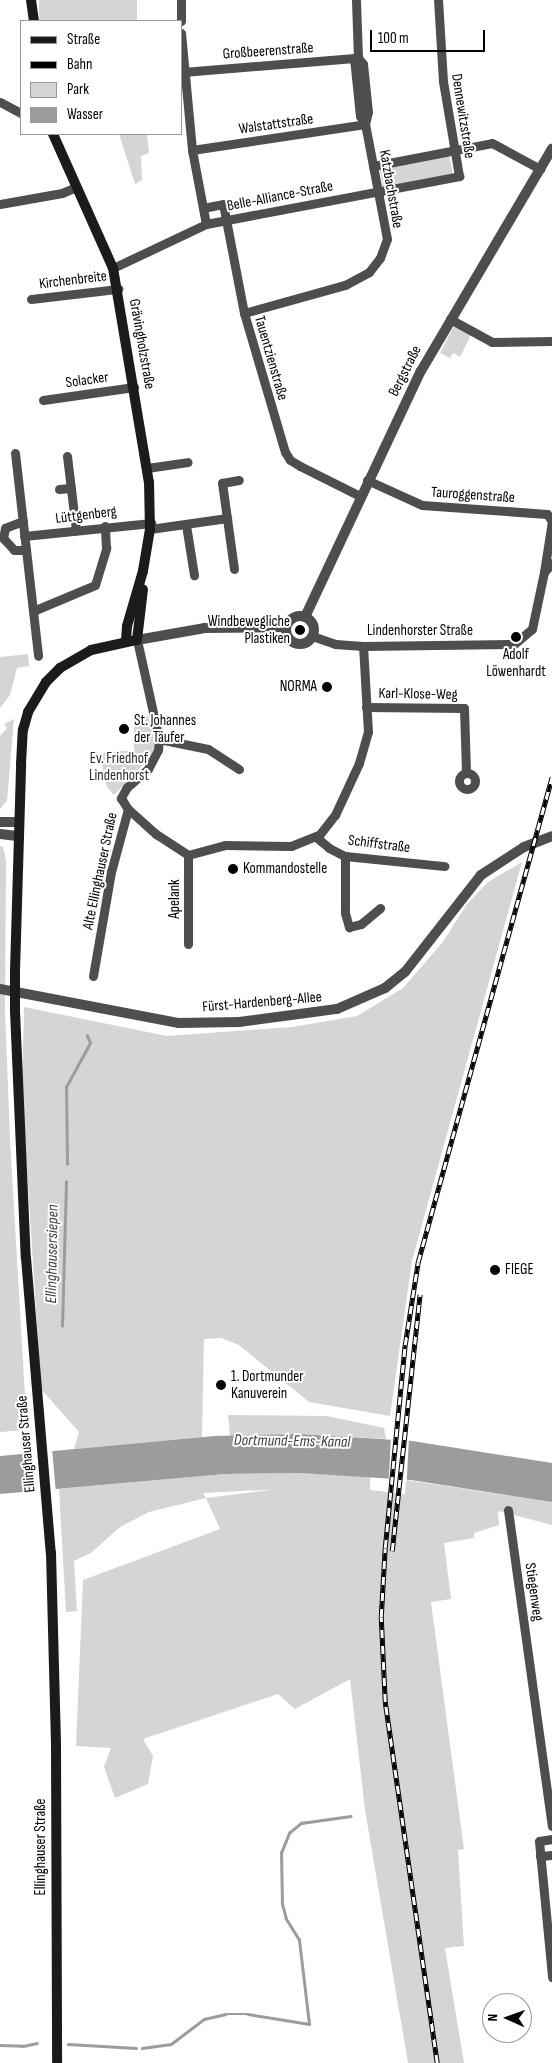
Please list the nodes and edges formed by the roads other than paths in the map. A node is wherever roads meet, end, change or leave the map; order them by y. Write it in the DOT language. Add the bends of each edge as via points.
graph roads {
  1 [pos="31,0"];
  2 [pos="181,0"];
  3 [pos="356,0"];
  4 [pos="438,0"];
  5 [pos="34,20"];
  6 [pos="181,20"];
  7 [pos="182,52"];
  8 [pos="356,58"];
  9 [pos="183,72"];
  10 [pos="0,102"];
  11 [pos="20,113"];
  12 [pos="365,124"];
  13 [pos="53,135"];
  14 [pos="552,149"];
  15 [pos="192,150"];
  16 [pos="455,150"];
  17 [pos="549,161"];
  18 [pos="373,166"];
  19 [pos="540,169"];
  20 [pos="460,176"];
  21 [pos="76,187"];
  22 [pos="378,191"];
  23 [pos="0,204"];
  24 [pos="203,208"];
  25 [pos="226,221"];
  26 [pos="206,224"];
  27 [pos="113,268"];
  28 [pos="118,289"];
  29 [pos="31,299"];
  30 [pos="244,313"];
  31 [pos="450,319"];
  32 [pos="552,341"];
  33 [pos="134,387"];
  34 [pos="43,400"];
  35 [pos="15,453"];
  36 [pos="67,456"];
  37 [pos="188,462"];
  38 [pos="147,468"];
  39 [pos="239,480"];
  40 [pos="367,480"];
  41 [pos="71,488"];
  42 [pos="59,489"];
  43 [pos="360,496"];
  44 [pos="551,517"];
  45 [pos="227,518"];
  46 [pos="23,521"];
  47 [pos="186,525"];
  48 [pos="105,526"];
  49 [pos="151,526"];
  50 [pos="76,530"];
  51 [pos="24,536"];
  52 [pos="26,550"];
  53 [pos="552,563"];
  54 [pos="234,569"];
  55 [pos="544,572"];
  56 [pos="194,575"];
  57 [pos="32,611"];
  58 [pos="305,617"];
  59 [pos="286,627"];
  60 [pos="312,636"];
  61 [pos="132,641"];
  62 [pos="363,646"];
  63 [pos="38,656"];
  64 [pos="366,706"];
  65 [pos="159,739"];
  66 [pos="239,769"];
  67 [pos="466,773"];
  68 [pos="128,809"];
  69 [pos="0,822"];
  70 [pos="18,822"];
  71 [pos="0,834"];
  72 [pos="17,836"];
  73 [pos="552,836"];
  74 [pos="316,837"];
  75 [pos="188,855"];
  76 [pos="345,856"];
  77 [pos="444,866"];
  78 [pos="380,908"];
  79 [pos="188,944"];
  80 [pos="93,976"];
  81 [pos="0,989"];
  82 [pos="508,1510"];
  83 [pos="552,1826"];
  84 [pos="552,1840"];
  85 [pos="552,1855"];
  86 [pos="540,1856"];
  87 [pos="552,1977"];
  88 [pos="57,2063"];
  1 -- 5 [label="main road"];
  2 -- 6 [label="street"];
  3 -- 8 [label="street, Katzbachstraße"];
  4 -- 16 [label="street, Dennewitzstraße" via="441,61"];
  7 -- 9 [label="street"];
  8 -- 9 [label="street, Großbeerenstraße"];
  8 -- 12 [label="street, Katzbachstraße" via="360,116"];
  9 -- 15 [label="street"];
  10 -- 11 [label="street"];
  12 -- 15 [label="street, Walstattstraße"];
  12 -- 18 [label="street, Katzbachstraße"];
  13 -- 21 [label="main road, Grävingholzstraße"];
  14 -- 17 [label="street, Bergstraße"];
  15 -- 24 [label="street"];
  16 -- 18 [label="street"];
  16 -- 19 [label="street" via="495,143"];
  16 -- 20 [label="street, Dennewitzstraße"];
  17 -- 19 [label="street, Bergstraße"];
  18 -- 22 [label="street, Katzbachstraße"];
  19 -- 31 [label="street, Bergstraße"];
  20 -- 22 [label="street, Belle-Alliance-Straße"];
  21 -- 23 [label="street" via="62,193"];
  21 -- 27 [label="main road, Grävingholzstraße"];
  22 -- 25 [label="street, Belle-Alliance-Straße"];
  22 -- 30 [label="street, Katzbachstraße" via="387,239 380,258 369,272 346,285"];
  24 -- 25 [label="street, Tauentzienstraße" via="223,204"];
  24 -- 26 [label="street"];
  25 -- 26 [label="street, Belle-Alliance-Straße"];
  25 -- 30 [label="street, Tauentzienstraße"];
  26 -- 27 [label="street, Belle-Alliance-Straße"];
  27 -- 28 [label="main road, Grävingholzstraße"];
  28 -- 29 [label="street, Kirchenbreite"];
  28 -- 33 [label="main road, Grävingholzstraße"];
  30 -- 43 [label="street, Tauentzienstraße" via="277,430 290,460"];
  31 -- 32 [label="street" via="492,342"];
  31 -- 40 [label="street, Bergstraße"];
  33 -- 34 [label="street, Solacker"];
  33 -- 38 [label="main road, Grävingholzstraße"];
  35 -- 46 [label="street"];
  36 -- 41 [label="street"];
  37 -- 38 [label="street"];
  38 -- 49 [label="main road, Grävingholzstraße"];
  39 -- 45 [label="street" via="222,483"];
  40 -- 43 [label="street, Bergstraße"];
  40 -- 44 [label="street, Tauroggenstraße" via="422,505"];
  41 -- 42 [label="street"];
  41 -- 50 [label="street"];
  43 -- 58 [label="street, Bergstraße"];
  44 -- 55 [label="street"];
  45 -- 47 [label="street, Lüttgenberg"];
  45 -- 54 [label="street"];
  46 -- 51 [label="street"];
  46 -- 52 [label="street" via="5,528 4,538 14,550"];
  47 -- 49 [label="street, Lüttgenberg"];
  47 -- 56 [label="street"];
  48 -- 49 [label="street, Lüttgenberg"];
  48 -- 50 [label="street, Lüttgenberg"];
  48 -- 57 [label="street" via="106,548 94,585"];
  49 -- 61 [label="main road, Grävingholzstraße" via="143,571 126,626"];
  50 -- 51 [label="street, Lüttgenberg"];
  51 -- 52 [label="street"];
  52 -- 57 [label="street"];
  53 -- 55 [label="street"];
  55 -- 62 [label="street, Lindenhorster Straße" via="532,629 514,644"];
  57 -- 63 [label="street"];
  58 -- 59 [label="street" via="293,618"];
  58 -- 60 [label="street" via="313,627"];
  59 -- 60 [label="street" via="294,642 306,642"];
  59 -- 61 [label="street" via="205,628"];
  60 -- 62 [label="street, Lindenhorster Straße" via="335,644"];
  61 -- 65 [label="street"];
  61 -- 70 [label="main road, Ellinghauser Straße" via="81,655 60,668 34,700 22,730"];
  62 -- 64 [label="street"];
  64 -- 67 [label="street, Karl-Klose-Weg" via="464,708"];
  64 -- 74 [label="street" via="368,732 359,764 334,814"];
  65 -- 66 [label="street" via="208,749"];
  65 -- 68 [label="street, Alte Ellinghauser Straße" via="158,750 148,769 127,787 121,798"];
  68 -- 75 [label="street"];
  68 -- 80 [label="street, Alte Ellinghauser Straße" via="111,872"];
  69 -- 70 [label="street"];
  70 -- 72 [label="main road, Ellinghauser Straße"];
  71 -- 72 [label="street"];
  72 -- 88 [label="main road, Ellinghauser Straße, bridge" via="15,1012 20,1142 47,1502 56,1745"];
  73 -- 81 [label="street, Fürst-Hardenberg-Allee" via="524,847 481,875 405,972 386,988 337,1009 239,1022 178,1023"];
  74 -- 75 [label="street" via="280,848 225,846"];
  74 -- 76 [label="street, Schiffstraße"];
  75 -- 79 [label="street, Apelank"];
  76 -- 77 [label="street, Schiffstraße"];
  76 -- 78 [label="street" via="345,913 349,927 361,924"];
  82 -- 83 [label="street, Stiegenweg"];
  84 -- 86 [label="street" via="538,1841"];
  85 -- 86 [label="street"];
  86 -- 87 [label="street"];
}
